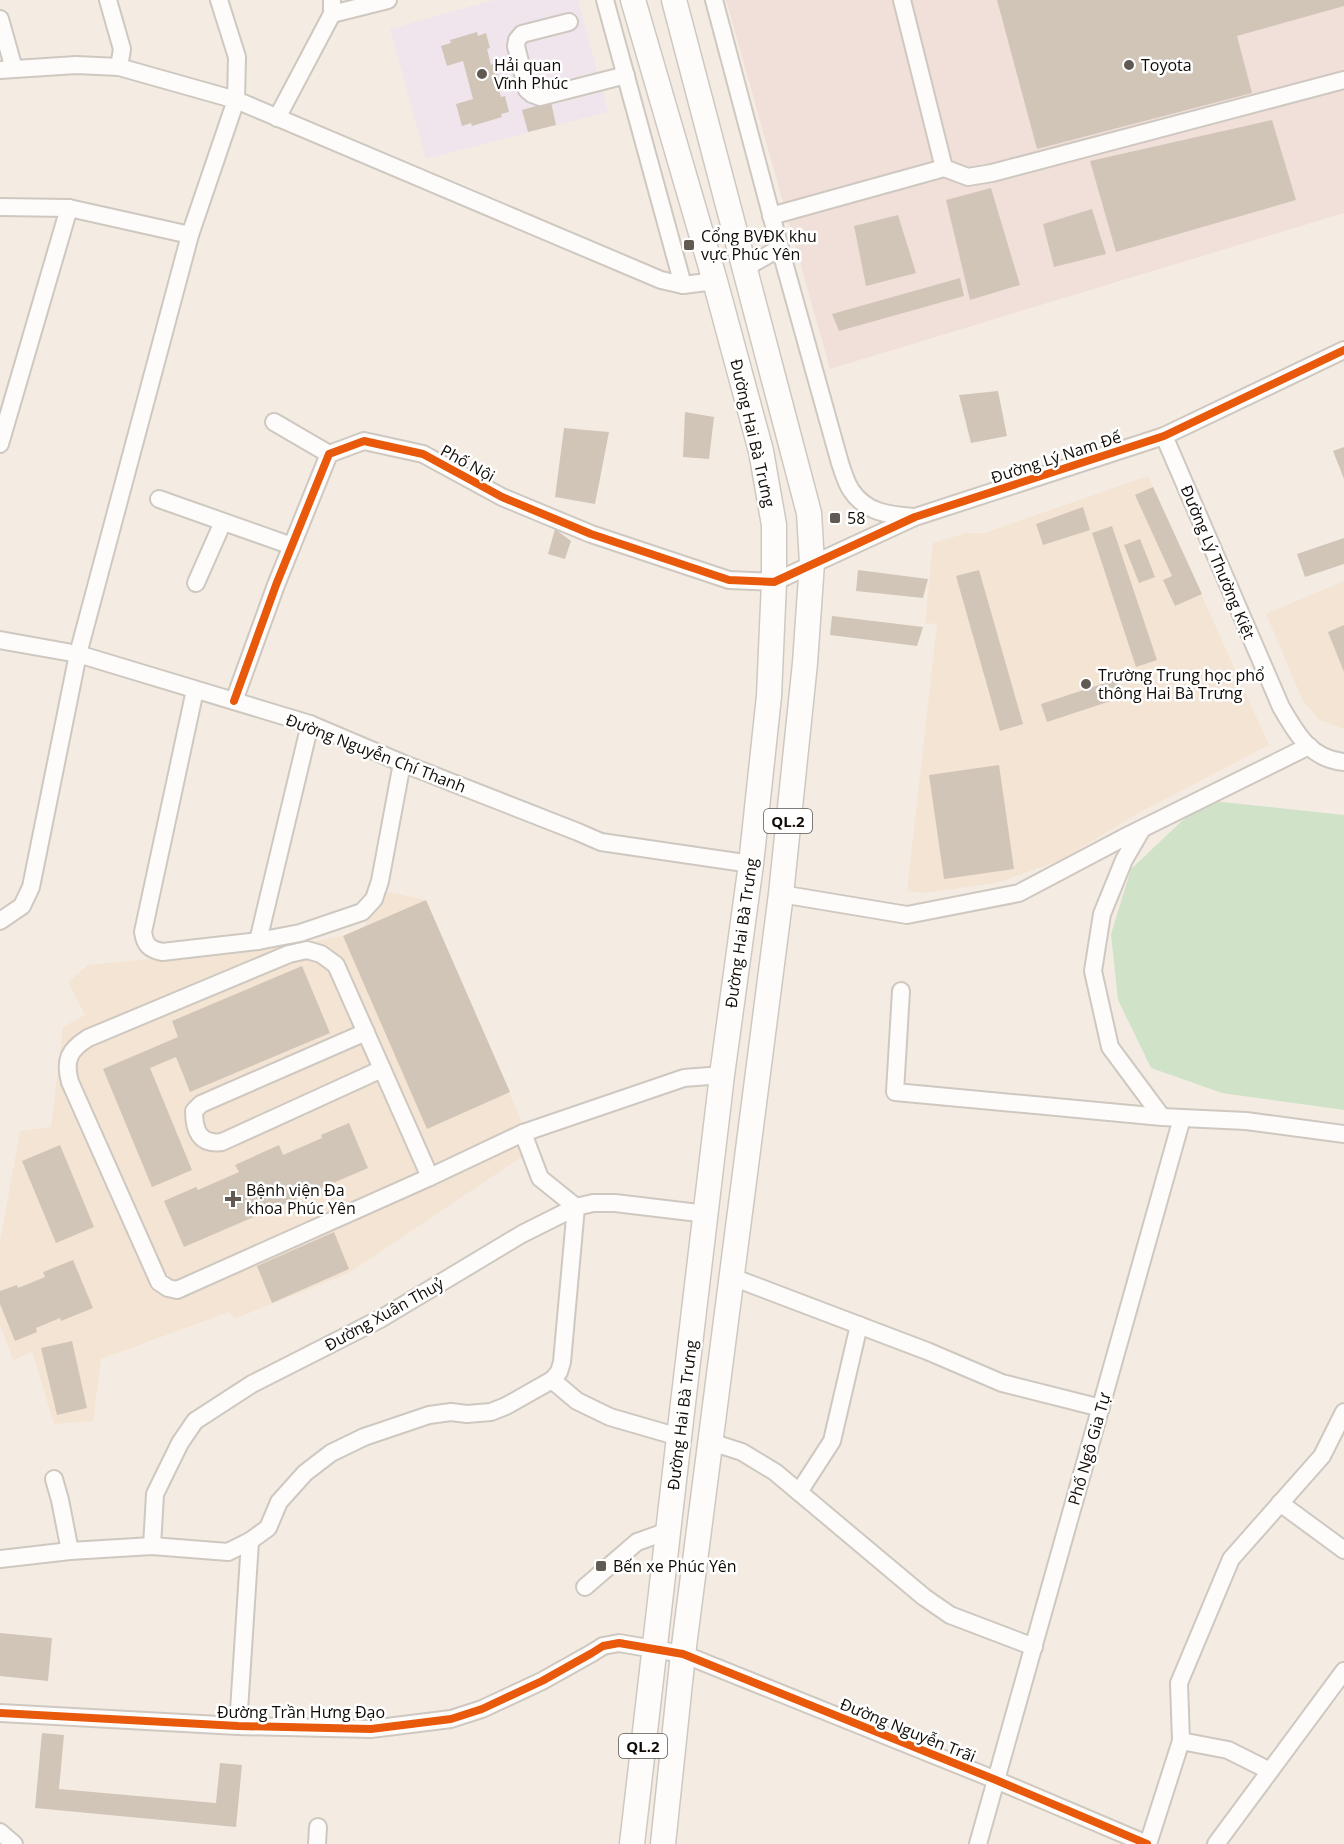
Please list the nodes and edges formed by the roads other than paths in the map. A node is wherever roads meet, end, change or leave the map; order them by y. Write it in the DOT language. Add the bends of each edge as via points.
graph roads {
  1 [pos="108,0"];
  2 [pos="219,0"];
  3 [pos="388,0"];
  4 [pos="604,0"];
  5 [pos="633,0"];
  6 [pos="674,0"];
  7 [pos="714,0"];
  8 [pos="902,0"];
  9 [pos="332,7"];
  10 [pos="0,19"];
  11 [pos="569,22"];
  12 [pos="119,67"];
  13 [pos="7,70"];
  14 [pos="626,75"];
  15 [pos="1344,80"];
  16 [pos="236,100"];
  17 [pos="277,118"];
  18 [pos="944,168"];
  19 [pos="0,207"];
  20 [pos="69,208"];
  21 [pos="771,216"];
  22 [pos="190,235"];
  23 [pos="780,248"];
  24 [pos="745,268"];
  25 [pos="715,280"];
  26 [pos="683,285"];
  27 [pos="1344,350"];
  28 [pos="274,422"];
  29 [pos="1164,435"];
  30 [pos="0,444"];
  31 [pos="329,454"];
  32 [pos="159,499"];
  33 [pos="915,517"];
  34 [pos="223,522"];
  35 [pos="292,546"];
  36 [pos="812,563"];
  37 [pos="774,582"];
  38 [pos="196,583"];
  39 [pos="0,640"];
  40 [pos="78,654"];
  41 [pos="195,690"];
  42 [pos="234,701"];
  43 [pos="310,724"];
  44 [pos="1308,746"];
  45 [pos="1344,762"];
  46 [pos="402,763"];
  47 [pos="1142,829"];
  48 [pos="751,864"];
  49 [pos="781,894"];
  50 [pos="0,921"];
  51 [pos="258,940"];
  52 [pos="901,991"];
  53 [pos="366,1032"];
  54 [pos="382,1070"];
  55 [pos="722,1075"];
  56 [pos="757,1078"];
  57 [pos="1162,1117"];
  58 [pos="1182,1118"];
  59 [pos="523,1133"];
  60 [pos="1344,1134"];
  61 [pos="430,1177"];
  62 [pos="576,1206"];
  63 [pos="707,1214"];
  64 [pos="732,1277"];
  65 [pos="859,1325"];
  66 [pos="552,1380"];
  67 [pos="1101,1408"];
  68 [pos="1344,1412"];
  69 [pos="679,1437"];
  70 [pos="711,1442"];
  71 [pos="54,1479"];
  72 [pos="799,1492"];
  73 [pos="1280,1503"];
  74 [pos="668,1531"];
  75 [pos="250,1541"];
  76 [pos="152,1546"];
  77 [pos="1344,1550"];
  78 [pos="70,1551"];
  79 [pos="0,1559"];
  80 [pos="585,1587"];
  81 [pos="1034,1647"];
  82 [pos="655,1649"];
  83 [pos="683,1654"];
  84 [pos="1344,1671"];
  85 [pos="0,1713"];
  86 [pos="238,1726"];
  87 [pos="1181,1741"];
  88 [pos="1270,1772"];
  89 [pos="996,1780"];
  90 [pos="318,1827"];
  91 [pos="0,1832"];
  92 [pos="14,1844"];
  93 [pos="317,1844"];
  94 [pos="632,1844"];
  95 [pos="663,1844"];
  96 [pos="978,1844"];
  97 [pos="1148,1844"];
  98 [pos="1216,1844"];
  1 -- 12 [label="street" via="122,49"];
  2 -- 16 [label="street" via="237,57"];
  3 -- 9 [label="street"];
  4 -- 14 [label="street"];
  5 -- 25 [label="highway, Đường Hai Bà Trưng / QL.2"];
  6 -- 24 [label="highway, Đường Hai Bà Trưng / QL.2"];
  7 -- 21 [label="street"];
  8 -- 18 [label="street"];
  9 -- 17 [label="street"];
  10 -- 13 [label="street"];
  11 -- 14 [label="street" via="522,34 517,40 527,90 540,97"];
  12 -- 13 [label="street" via="76,65"];
  12 -- 16 [label="street"];
  14 -- 26 [label="street"];
  15 -- 18 [label="street" via="992,174 968,177"];
  16 -- 17 [label="street"];
  16 -- 22 [label="street"];
  17 -- 26 [label="street" via="662,280"];
  18 -- 21 [label="street"];
  19 -- 20 [label="street"];
  20 -- 22 [label="street"];
  20 -- 30 [label="street"];
  21 -- 23 [label="street"];
  22 -- 40 [label="street"];
  23 -- 24 [label="street"];
  23 -- 33 [label="street" via="850,490 867,507 885,514"];
  24 -- 25 [label="highway"];
  24 -- 36 [label="highway, Đường Hai Bà Trưng / QL.2" via="809,513"];
  25 -- 26 [label="street"];
  25 -- 37 [label="highway, Đường Hai Bà Trưng / QL.2" via="761,451 774,525"];
  27 -- 29 [label="street, Đường Lý Nam Đế"];
  28 -- 31 [label="street"];
  29 -- 33 [label="street, Đường Lý Nam Đế"];
  29 -- 44 [label="street, Đường Lý Thường Kiệt" via="1281,707"];
  31 -- 35 [label="street"];
  31 -- 37 [label="street, Phố Nội" via="364,441 423,454 502,497 591,534 729,580"];
  32 -- 34 [label="street"];
  33 -- 36 [label="street, Đường Lý Nam Đế"];
  34 -- 35 [label="street"];
  34 -- 38 [label="street"];
  35 -- 42 [label="street"];
  36 -- 37 [label="street, Đường Lý Nam Đế"];
  36 -- 49 [label="highway, Đường Hai Bà Trưng / QL.2"];
  37 -- 48 [label="highway, Đường Hai Bà Trưng / QL.2" via="769,696"];
  39 -- 40 [label="street, Đường Nguyễn Chí Thanh"];
  40 -- 41 [label="street, Đường Nguyễn Chí Thanh"];
  40 -- 50 [label="street" via="31,887 22,906"];
  41 -- 42 [label="street, Đường Nguyễn Chí Thanh"];
  41 -- 51 [label="street" via="143,932 145,943 162,952"];
  42 -- 43 [label="street, Đường Nguyễn Chí Thanh"];
  43 -- 46 [label="street, Đường Nguyễn Chí Thanh"];
  43 -- 51 [label="street"];
  44 -- 45 [label="street, Đường Lý Thường Kiệt" via="1318,754"];
  44 -- 47 [label="street"];
  46 -- 48 [label="street, Đường Nguyễn Chí Thanh" via="601,842"];
  46 -- 51 [label="street" via="374,899 362,912 300,933"];
  47 -- 49 [label="street" via="1019,893 907,915"];
  47 -- 57 [label="street" via="1124,860 1102,914 1093,971 1110,1047"];
  48 -- 55 [label="highway, Đường Hai Bà Trưng / QL.2"];
  49 -- 56 [label="highway, Đường Hai Bà Trưng / QL.2"];
  52 -- 57 [label="street" via="895,1092"];
  53 -- 54 [label="street"];
  53 -- 54 [label="street" via="201,1104 194,1111 197,1131 211,1143 222,1142"];
  53 -- 61 [label="street" via="336,965 321,954 307,951 289,954 88,1038 69,1056 66,1069 159,1282 168,1288 177,1290"];
  54 -- 61 [label="street"];
  55 -- 56 [label="highway"];
  55 -- 59 [label="street" via="684,1078"];
  55 -- 63 [label="highway, Đường Hai Bà Trưng / QL.2"];
  56 -- 64 [label="highway, Đường Hai Bà Trưng / QL.2"];
  57 -- 58 [label="street"];
  58 -- 60 [label="street" via="1246,1121"];
  58 -- 67 [label="street, Phố Ngô Gia Tự"];
  59 -- 61 [label="street"];
  59 -- 62 [label="street" via="540,1178"];
  62 -- 63 [label="street, Đường Xuân Thuỷ" via="615,1203"];
  62 -- 66 [label="street" via="562,1362"];
  62 -- 76 [label="street, Đường Xuân Thuỷ" via="382,1318 252,1384 195,1421 155,1494"];
  63 -- 69 [label="highway, Đường Hai Bà Trưng / QL.2"];
  64 -- 65 [label="street"];
  64 -- 70 [label="highway, Đường Hai Bà Trưng / QL.2"];
  65 -- 67 [label="street" via="1002,1383"];
  65 -- 72 [label="street" via="832,1442"];
  66 -- 69 [label="street" via="577,1401 610,1417"];
  66 -- 75 [label="street" via="491,1412 429,1415 331,1453 305,1473 279,1502 268,1528"];
  67 -- 81 [label="street, Phố Ngô Gia Tự"];
  68 -- 73 [label="street" via="1322,1456"];
  69 -- 74 [label="highway, Đường Hai Bà Trưng / QL.2"];
  70 -- 72 [label="street" via="742,1452"];
  70 -- 83 [label="highway, Đường Hai Bà Trưng / QL.2"];
  71 -- 78 [label="street"];
  72 -- 81 [label="street" via="950,1615"];
  73 -- 77 [label="street"];
  73 -- 87 [label="street" via="1231,1559 1179,1683"];
  74 -- 80 [label="street" via="637,1542"];
  74 -- 82 [label="highway, Đường Hai Bà Trưng / QL.2"];
  75 -- 76 [label="street" via="228,1552"];
  75 -- 86 [label="street"];
  76 -- 78 [label="street"];
  78 -- 79 [label="street"];
  81 -- 89 [label="street, Phố Ngô Gia Tự"];
  82 -- 83 [label="street, Đường Nguyễn Trãi"];
  82 -- 86 [label="street, Đường Trần Hưng Đạo" via="619,1642 603,1646 542,1681 451,1719 371,1729"];
  82 -- 94 [label="highway, Đường Hai Bà Trưng / QL.2"];
  83 -- 89 [label="street, Đường Nguyễn Trãi"];
  83 -- 95 [label="highway, Đường Hai Bà Trưng / QL.2"];
  84 -- 88 [label="street"];
  85 -- 86 [label="street, Đường Trần Hưng Đạo"];
  87 -- 88 [label="street" via="1228,1750"];
  87 -- 97 [label="street"];
  88 -- 98 [label="street"];
  89 -- 96 [label="street, Phố Ngô Gia Tự"];
  89 -- 97 [label="street, Đường Nguyễn Trãi"];
  90 -- 93 [label="street"];
  91 -- 92 [label="street"];
}
